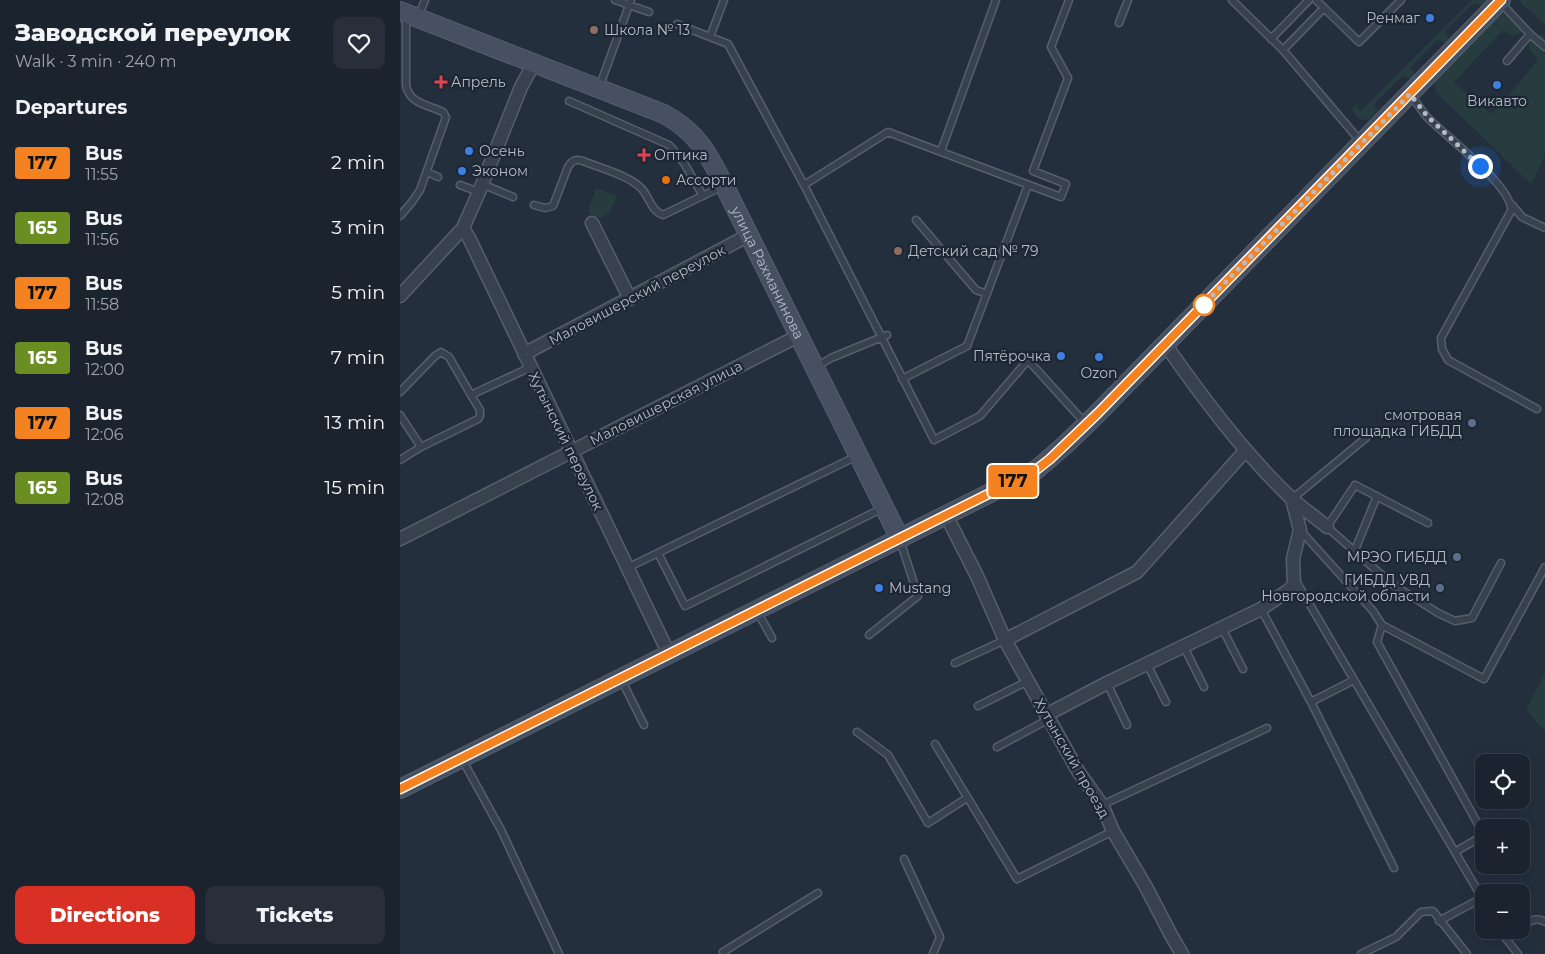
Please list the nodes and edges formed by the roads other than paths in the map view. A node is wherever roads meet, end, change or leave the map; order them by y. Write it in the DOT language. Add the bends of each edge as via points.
graph roads {
  1 [pos="425,0"];
  2 [pos="615,0"];
  3 [pos="724,0"];
  4 [pos="996,0"];
  5 [pos="1069,0"];
  6 [pos="1128,0"];
  7 [pos="1232,0"];
  8 [pos="1310,0"];
  9 [pos="1316,0"];
  10 [pos="1401,0"];
  11 [pos="1500,1"];
  12 [pos="630,2"];
  13 [pos="1324,8"];
  14 [pos="649,12"];
  15 [pos="408,14"];
  16 [pos="1119,23"];
  17 [pos="677,24"];
  18 [pos="1530,34"];
  19 [pos="710,37"];
  20 [pos="1271,39"];
  21 [pos="403,40"];
  22 [pos="1545,47"];
  23 [pos="1283,50"];
  24 [pos="1507,61"];
  25 [pos="534,63"];
  26 [pos="599,88"];
  27 [pos="1410,94"];
  28 [pos="569,101"];
  29 [pos="1362,143"];
  30 [pos="941,151"];
  31 [pos="427,172"];
  32 [pos="438,177"];
  33 [pos="460,185"];
  34 [pos="724,185"];
  35 [pos="804,185"];
  36 [pos="1028,185"];
  37 [pos="481,188"];
  38 [pos="703,196"];
  39 [pos="513,197"];
  40 [pos="534,205"];
  41 [pos="1512,205"];
  42 [pos="400,216"];
  43 [pos="916,220"];
  44 [pos="592,223"];
  45 [pos="463,228"];
  46 [pos="1545,228"];
  47 [pos="749,235"];
  48 [pos="987,294"];
  49 [pos="400,296"];
  50 [pos="630,299"];
  51 [pos="798,336"];
  52 [pos="884,336"];
  53 [pos="1165,344"];
  54 [pos="524,354"];
  55 [pos="530,367"];
  56 [pos="814,368"];
  57 [pos="902,379"];
  58 [pos="400,392"];
  59 [pos="472,395"];
  60 [pos="1537,409"];
  61 [pos="400,415"];
  62 [pos="1086,424"];
  63 [pos="1366,437"];
  64 [pos="421,447"];
  65 [pos="1246,450"];
  66 [pos="571,451"];
  67 [pos="858,455"];
  68 [pos="400,460"];
  69 [pos="1377,496"];
  70 [pos="1292,499"];
  71 [pos="884,508"];
  72 [pos="946,514"];
  73 [pos="1428,524"];
  74 [pos="1327,527"];
  75 [pos="1300,530"];
  76 [pos="400,538"];
  77 [pos="900,539"];
  78 [pos="1355,550"];
  79 [pos="658,553"];
  80 [pos="1501,563"];
  81 [pos="1545,567"];
  82 [pos="627,568"];
  83 [pos="1293,575"];
  84 [pos="1261,609"];
  85 [pos="757,610"];
  86 [pos="1382,625"];
  87 [pos="1222,628"];
  88 [pos="869,635"];
  89 [pos="772,638"];
  90 [pos="1005,640"];
  91 [pos="1184,647"];
  92 [pos="669,654"];
  93 [pos="955,663"];
  94 [pos="1147,664"];
  95 [pos="1243,669"];
  96 [pos="620,679"];
  97 [pos="1028,680"];
  98 [pos="1354,680"];
  99 [pos="1107,683"];
  100 [pos="1204,687"];
  101 [pos="1166,702"];
  102 [pos="1311,702"];
  103 [pos="978,706"];
  104 [pos="1048,717"];
  105 [pos="644,725"];
  106 [pos="1127,725"];
  107 [pos="1267,728"];
  108 [pos="857,732"];
  109 [pos="935,744"];
  110 [pos="998,747"];
  111 [pos="462,758"];
  112 [pos="400,789"];
  113 [pos="966,798"];
  114 [pos="1102,805"];
  115 [pos="1475,819"];
  116 [pos="1113,831"];
  117 [pos="1475,840"];
  118 [pos="1455,852"];
  119 [pos="904,859"];
  120 [pos="1394,868"];
  121 [pos="1475,886"];
  122 [pos="818,893"];
  123 [pos="1475,902"];
  124 [pos="1439,921"];
  125 [pos="1530,922"];
  126 [pos="1545,922"];
  127 [pos="1506,939"];
  128 [pos="559,954"];
  129 [pos="724,954"];
  130 [pos="933,954"];
  131 [pos="1182,954"];
  132 [pos="1361,954"];
  133 [pos="1466,954"];
  134 [pos="1518,954"];
  1 -- 15 [label="lane"];
  2 -- 12 [label="lane"];
  3 -- 19 [label="lane"];
  4 -- 30 [label="lane"];
  5 -- 36 [label="lane" via="1052,47 1068,78 1034,171 1066,184 1061,197"];
  6 -- 16 [label="lane"];
  7 -- 20 [label="lane"];
  8 -- 20 [label="lane"];
  9 -- 13 [label="lane"];
  10 -- 13 [label="lane" via="1359,42"];
  11 -- 18 [label="lane"];
  11 -- 27 [label="street"];
  12 -- 14 [label="lane"];
  12 -- 26 [label="lane"];
  13 -- 23 [label="lane"];
  15 -- 21 [label="lane"];
  15 -- 25 [label="street, улица Рахманинова"];
  17 -- 19 [label="lane"];
  18 -- 22 [label="lane"];
  18 -- 24 [label="lane"];
  19 -- 35 [label="lane" via="728,44"];
  20 -- 23 [label="lane"];
  21 -- 31 [label="lane" via="409,95 417,102 444,112 446,117"];
  23 -- 29 [label="lane"];
  25 -- 26 [label="street, улица Рахманинова"];
  25 -- 37 [label="street" via="521,87"];
  26 -- 34 [label="street, улица Рахманинова" via="664,114 685,127 705,148"];
  27 -- 29 [label="street"];
  27 -- 41 [label="lane" via="1427,116 1494,178"];
  28 -- 38 [label="lane" via="669,145"];
  29 -- 53 [label="street"];
  30 -- 35 [label="lane" via="888,132"];
  30 -- 36 [label="lane"];
  31 -- 32 [label="lane"];
  31 -- 42 [label="lane" via="416,196"];
  33 -- 37 [label="lane"];
  34 -- 38 [label="lane"];
  34 -- 47 [label="street, улица Рахманинова"];
  35 -- 52 [label="lane"];
  36 -- 48 [label="lane"];
  37 -- 39 [label="lane"];
  37 -- 45 [label="street"];
  38 -- 40 [label="lane" via="660,214 635,183 576,160 570,164 553,206"];
  41 -- 46 [label="lane" via="1522,217"];
  41 -- 60 [label="lane" via="1441,338 1442,349 1448,360"];
  43 -- 48 [label="lane" via="976,290"];
  44 -- 50 [label="street"];
  45 -- 49 [label="street"];
  45 -- 54 [label="street, Хутынский переулок"];
  47 -- 50 [label="street, Маловишерский переулок"];
  47 -- 51 [label="street, улица Рахманинова"];
  48 -- 57 [label="lane" via="967,346"];
  50 -- 54 [label="street, Маловишерский переулок"];
  51 -- 56 [label="street, улица Рахманинова"];
  51 -- 66 [label="street, Маловишерская улица"];
  52 -- 56 [label="lane"];
  52 -- 57 [label="lane"];
  53 -- 62 [label="street"];
  53 -- 65 [label="street" via="1205,401"];
  54 -- 55 [label="street, Хутынский переулок"];
  55 -- 59 [label="lane"];
  55 -- 66 [label="street, Хутынский переулок"];
  56 -- 67 [label="street, улица Рахманинова"];
  57 -- 62 [label="lane" via="934,440 980,416 1028,360"];
  58 -- 59 [label="lane" via="440,352 449,357"];
  59 -- 64 [label="lane" via="480,417"];
  61 -- 64 [label="lane"];
  62 -- 72 [label="street" via="1036,470"];
  63 -- 70 [label="lane"];
  64 -- 68 [label="lane"];
  65 -- 70 [label="street"];
  65 -- 90 [label="street" via="1137,572"];
  66 -- 76 [label="street, Маловишерская улица"];
  66 -- 82 [label="street, Хутынский переулок"];
  67 -- 71 [label="street, улица Рахманинова"];
  67 -- 79 [label="lane"];
  69 -- 73 [label="lane"];
  69 -- 74 [label="lane" via="1355,485"];
  69 -- 78 [label="lane"];
  70 -- 74 [label="street"];
  70 -- 75 [label="street"];
  71 -- 77 [label="street, улица Рахманинова"];
  71 -- 79 [label="lane" via="685,606"];
  72 -- 77 [label="street"];
  72 -- 90 [label="street, Хутынский проезд"];
  74 -- 78 [label="lane"];
  75 -- 83 [label="street"];
  75 -- 86 [label="lane"];
  77 -- 85 [label="street"];
  77 -- 88 [label="lane" via="918,596"];
  78 -- 80 [label="lane" via="1392,584 1455,621 1472,618"];
  79 -- 82 [label="lane"];
  81 -- 86 [label="lane" via="1484,679"];
  82 -- 92 [label="street, Хутынский переулок"];
  83 -- 84 [label="street" via="1294,585"];
  83 -- 98 [label="lane"];
  84 -- 87 [label="street"];
  84 -- 102 [label="lane"];
  85 -- 89 [label="lane"];
  85 -- 92 [label="street"];
  86 -- 115 [label="lane" via="1377,642"];
  87 -- 91 [label="street"];
  87 -- 95 [label="lane"];
  90 -- 93 [label="lane"];
  90 -- 97 [label="street, Хутынский проезд"];
  91 -- 94 [label="street"];
  91 -- 100 [label="lane"];
  92 -- 96 [label="street"];
  94 -- 99 [label="street"];
  94 -- 101 [label="lane"];
  96 -- 105 [label="lane"];
  96 -- 111 [label="street"];
  97 -- 103 [label="lane"];
  97 -- 104 [label="street, Хутынский проезд"];
  98 -- 102 [label="lane"];
  98 -- 118 [label="lane"];
  99 -- 104 [label="street"];
  99 -- 106 [label="lane"];
  102 -- 120 [label="lane"];
  104 -- 110 [label="lane"];
  104 -- 114 [label="street, Хутынский проезд" via="1078,771"];
  107 -- 114 [label="lane"];
  108 -- 113 [label="lane" via="888,755 928,823"];
  109 -- 113 [label="lane"];
  111 -- 112 [label="street"];
  111 -- 128 [label="lane" via="501,830"];
  113 -- 116 [label="lane" via="1017,879"];
  114 -- 116 [label="street, Хутынский проезд"];
  116 -- 131 [label="street, Хутынский проезд"];
  117 -- 118 [label="lane"];
  118 -- 121 [label="lane"];
  119 -- 130 [label="lane" via="940,937"];
  122 -- 129 [label="lane"];
  123 -- 124 [label="lane"];
  124 -- 132 [label="lane" via="1433,912 1420,912 1396,937"];
  124 -- 133 [label="lane"];
  125 -- 126 [label="lane"];
  127 -- 134 [label="lane"];
}
